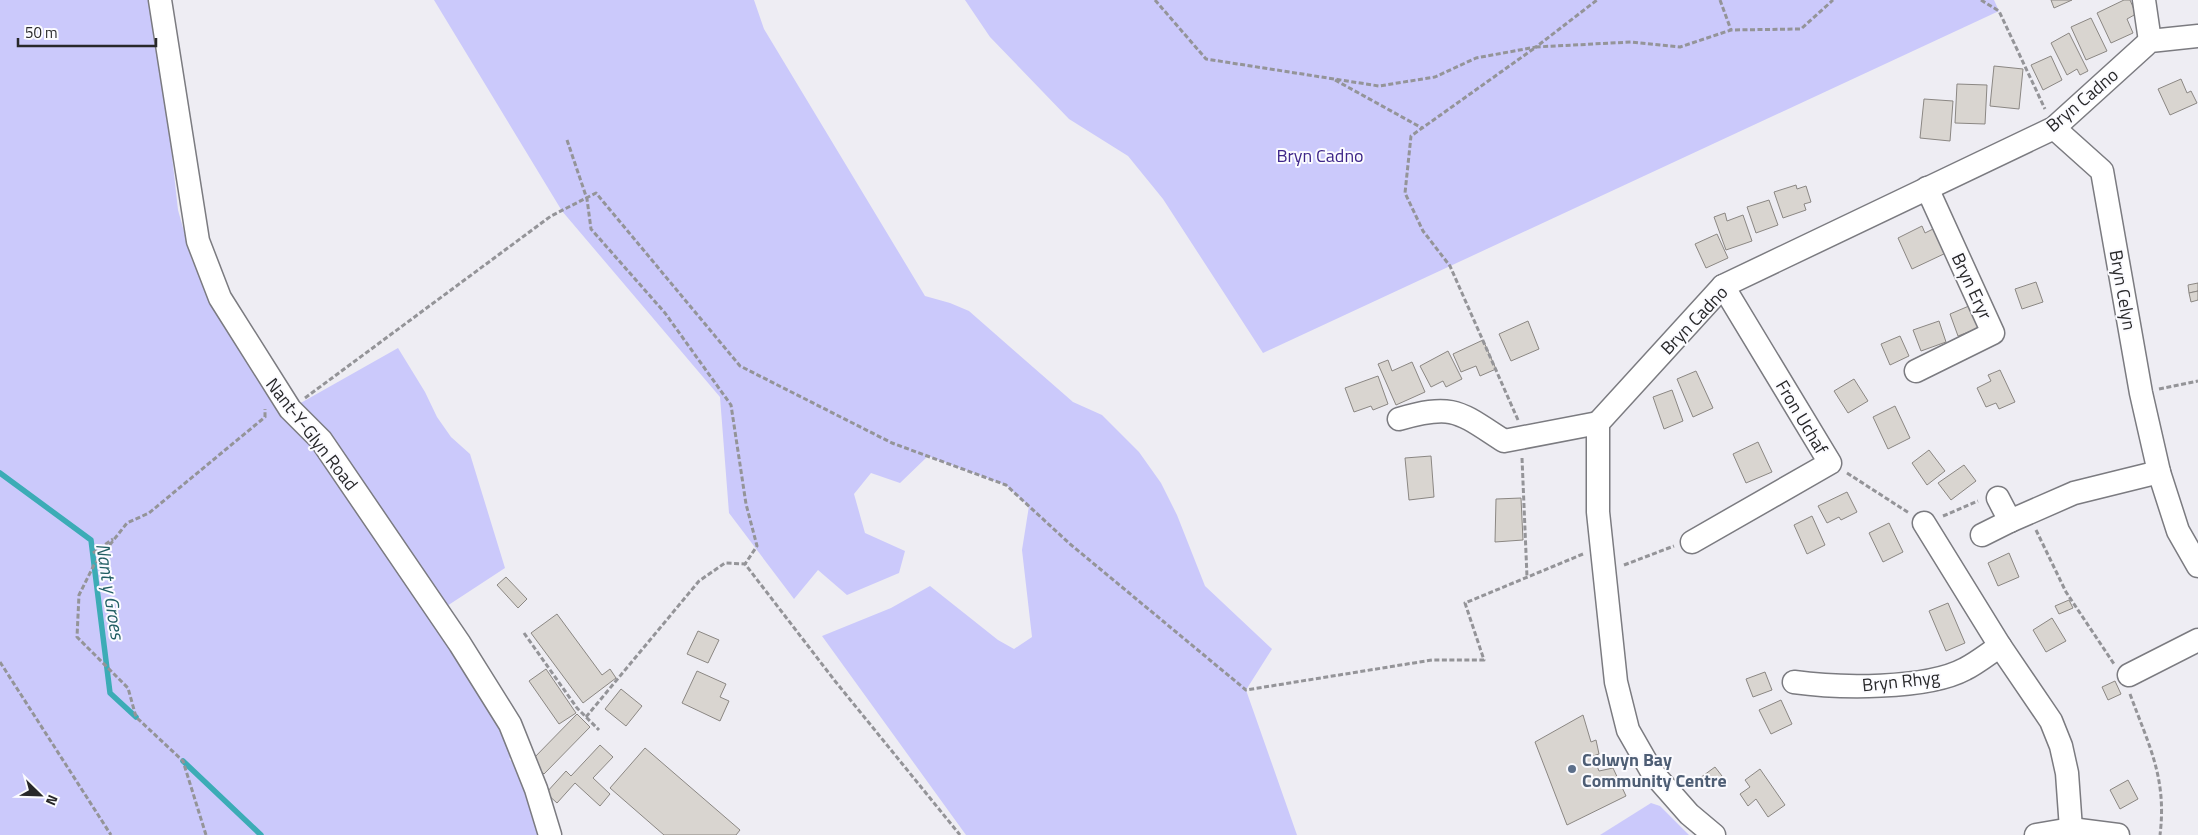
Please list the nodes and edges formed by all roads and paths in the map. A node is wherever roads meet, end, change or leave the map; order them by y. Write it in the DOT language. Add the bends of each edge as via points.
graph roads {
  1 [pos="160,0"];
  2 [pos="1155,0"];
  3 [pos="1597,0"];
  4 [pos="1720,0"];
  5 [pos="1833,0"];
  6 [pos="1981,0"];
  7 [pos="2144,0"];
  8 [pos="1731,30"];
  9 [pos="2198,36"];
  10 [pos="2150,41"];
  11 [pos="1536,47"];
  12 [pos="1332,79"];
  13 [pos="1422,128"];
  14 [pos="2054,128"];
  15 [pos="567,140"];
  16 [pos="1927,188"];
  17 [pos="587,199"];
  18 [pos="1450,266"];
  19 [pos="1722,286"];
  20 [pos="1916,372"];
  21 [pos="2198,381"];
  22 [pos="2141,393"];
  23 [pos="265,408"];
  24 [pos="290,409"];
  25 [pos="1399,419"];
  26 [pos="1598,423"];
  27 [pos="1830,462"];
  28 [pos="2159,472"];
  29 [pos="1998,498"];
  30 [pos="2010,521"];
  31 [pos="1926,525"];
  32 [pos="1982,536"];
  33 [pos="115,538"];
  34 [pos="1692,542"];
  35 [pos="1602,546"];
  36 [pos="93,553"];
  37 [pos="746,564"];
  38 [pos="2198,566"];
  39 [pos="1606,571"];
  40 [pos="524,633"];
  41 [pos="2198,640"];
  42 [pos="2000,646"];
  43 [pos="0,662"];
  44 [pos="2129,675"];
  45 [pos="1794,682"];
  46 [pos="586,717"];
  47 [pos="599,730"];
  48 [pos="2071,829"];
  49 [pos="111,835"];
  50 [pos="206,835"];
  51 [pos="550,835"];
  52 [pos="960,835"];
  53 [pos="1714,835"];
  54 [pos="2036,835"];
  55 [pos="2118,835"];
  1 -- 24 [label="street, Nant-Y-Glyn Road" via="198,241 220,298"];
  2 -- 12 [label="path" via="1206,59"];
  3 -- 11 [label="path"];
  4 -- 8 [label="path"];
  5 -- 8 [label="path" via="1801,29"];
  6 -- 14 [label="path" via="1999,11"];
  7 -- 10 [label="street"];
  8 -- 11 [label="path" via="1680,47 1631,42"];
  9 -- 10 [label="street"];
  10 -- 14 [label="street, Bryn Cadno"];
  11 -- 12 [label="path" via="1476,58 1426,79 1379,86"];
  11 -- 13 [label="path"];
  12 -- 13 [label="path"];
  13 -- 18 [label="path" via="1410,136 1405,192 1423,231"];
  14 -- 16 [label="street, Bryn Cadno"];
  14 -- 22 [label="street, Bryn Celyn" via="2102,171"];
  15 -- 17 [label="path"];
  16 -- 19 [label="street, Bryn Cadno"];
  16 -- 20 [label="street, Bryn Eryr" via="1993,333"];
  17 -- 24 [label="path" via="551,216"];
  17 -- 35 [label="path" via="596,193 740,366 892,443 1006,485 1070,544 1246,690 1432,660 1484,660 1465,603"];
  17 -- 37 [label="path" via="591,229 665,313 731,405 746,504 757,546"];
  19 -- 26 [label="street, Bryn Cadno"];
  19 -- 27 [label="street, Fron Uchaf"];
  21 -- 22 [label="path"];
  22 -- 28 [label="street, Bryn Celyn"];
  23 -- 33 [label="path" via="265,417 149,513 127,522"];
  24 -- 51 [label="street, Nant-Y-Glyn Road" via="321,440 460,644 510,724"];
  25 -- 26 [label="street" via="1445,410 1458,412 1504,441"];
  26 -- 35 [label="street" via="1598,512"];
  27 -- 31 [label="path"];
  27 -- 34 [label="street, Fron Uchaf"];
  28 -- 30 [label="street" via="2074,494"];
  28 -- 38 [label="street, Bryn Celyn" via="2178,531"];
  29 -- 30 [label="street"];
  29 -- 31 [label="path" via="1991,495"];
  30 -- 32 [label="street"];
  31 -- 42 [label="street"];
  33 -- 36 [label="path"];
  33 -- 50 [label="path" via="94,565 79,595 76,637 128,688 136,717 183,761"];
  34 -- 39 [label="path"];
  35 -- 39 [label="street"];
  37 -- 46 [label="path" via="724,563 699,581"];
  37 -- 52 [label="path" via="835,681"];
  39 -- 53 [label="street" via="1616,682 1628,730 1652,772 1689,814"];
  40 -- 46 [label="path"];
  41 -- 44 [label="street"];
  42 -- 45 [label="street, Bryn Rhyg" via="1965,670 1929,682 1842,686"];
  42 -- 48 [label="street" via="2051,721 2061,746 2067,773"];
  43 -- 49 [label="path"];
  46 -- 47 [label="path"];
  48 -- 54 [label="street"];
  48 -- 55 [label="street"];
}
